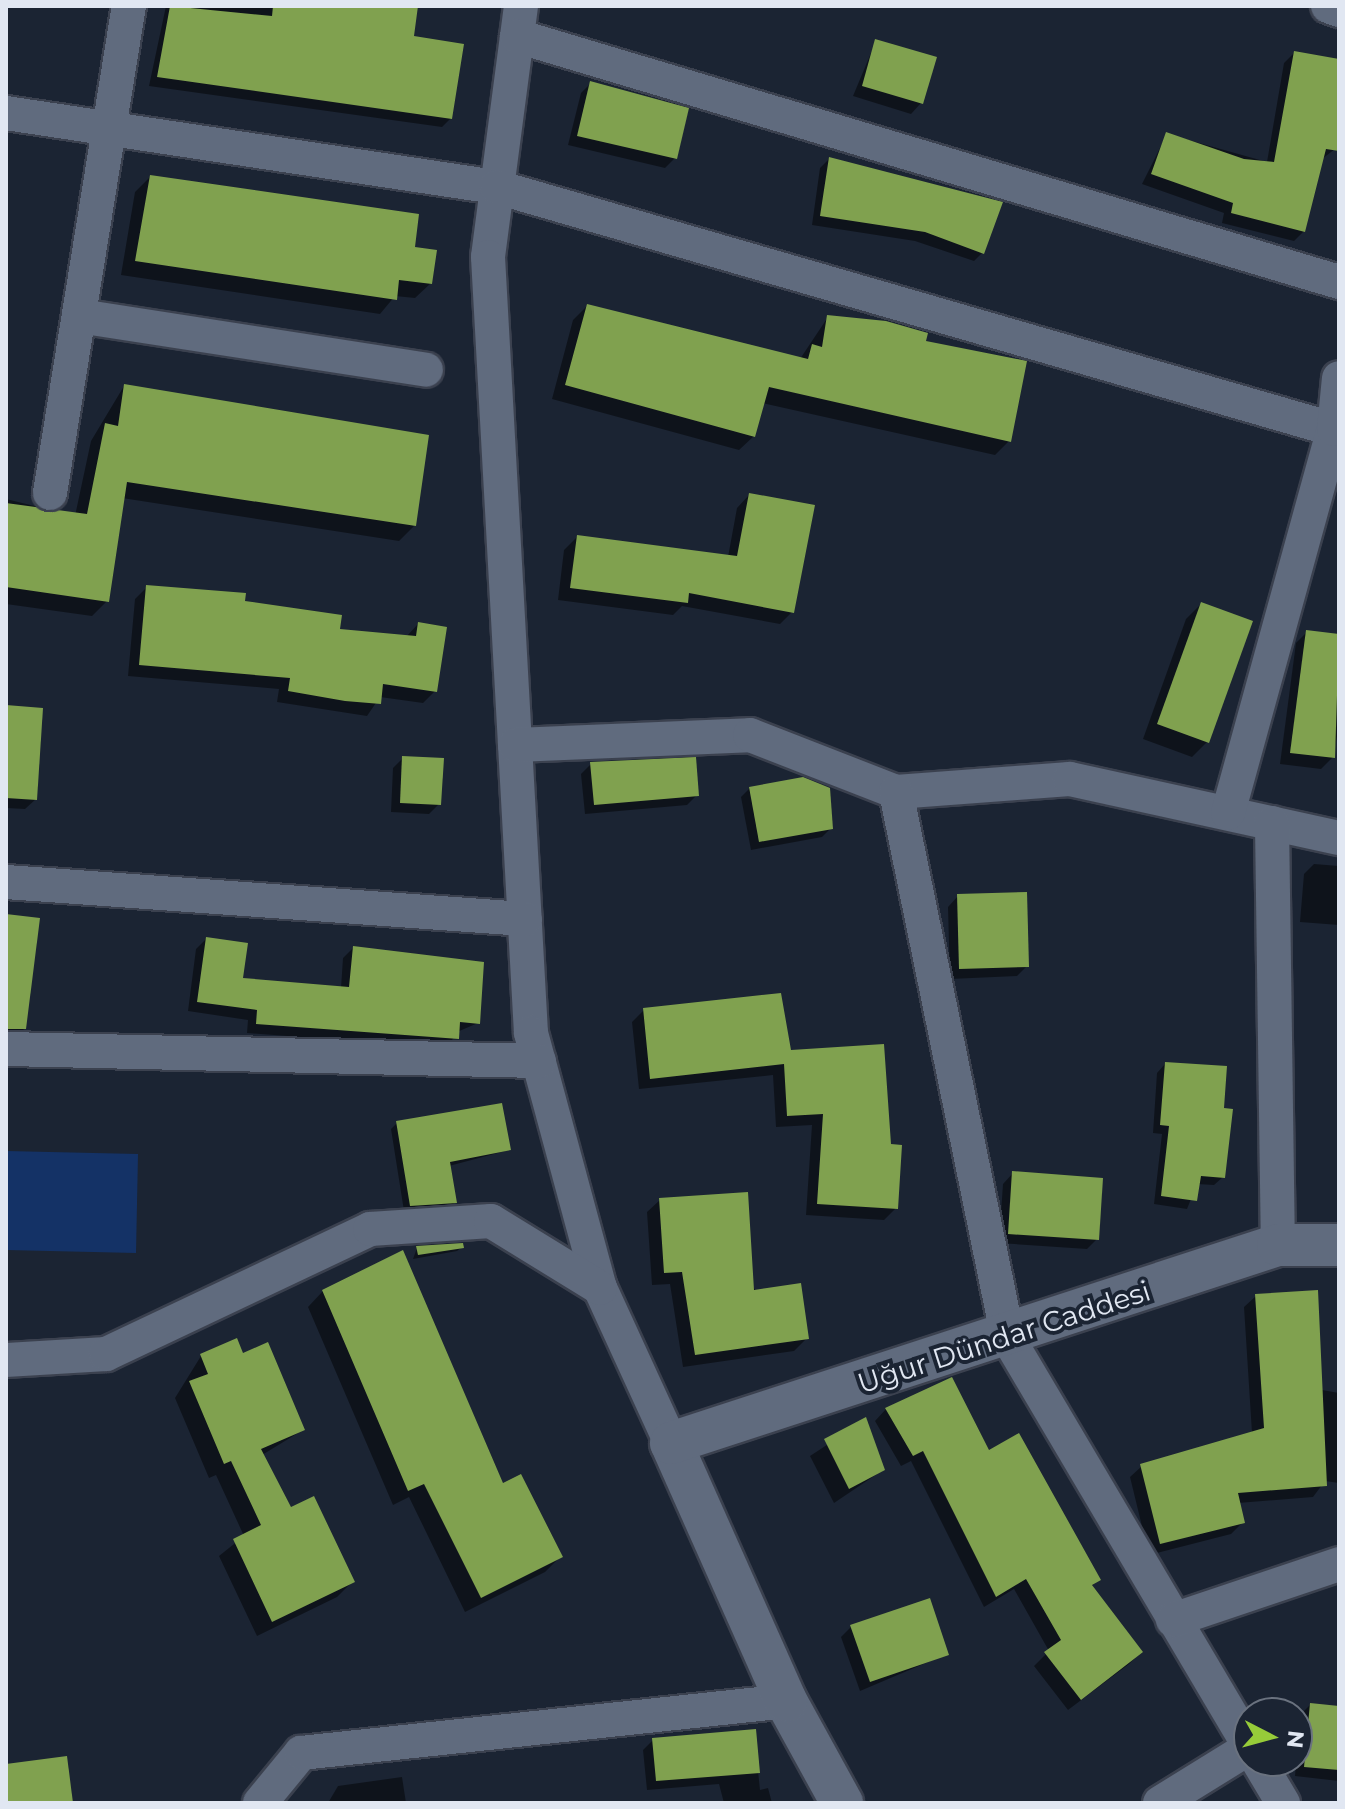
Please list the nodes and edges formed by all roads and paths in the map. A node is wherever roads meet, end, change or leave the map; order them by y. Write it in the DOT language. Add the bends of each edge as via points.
graph roads {
  1 [pos="129,6"];
  2 [pos="1328,6"];
  3 [pos="1339,10"];
  4 [pos="519,21"];
  5 [pos="6,113"];
  6 [pos="109,128"];
  7 [pos="497,187"];
  8 [pos="1339,282"];
  9 [pos="79,316"];
  10 [pos="426,370"];
  11 [pos="1339,378"];
  12 [pos="1336,430"];
  13 [pos="50,493"];
  14 [pos="515,745"];
  15 [pos="896,792"];
  16 [pos="1228,813"];
  17 [pos="1272,823"];
  18 [pos="1339,838"];
  19 [pos="6,882"];
  20 [pos="525,919"];
  21 [pos="6,1049"];
  22 [pos="539,1061"];
  23 [pos="1278,1245"];
  24 [pos="1339,1245"];
  25 [pos="600,1288"];
  26 [pos="6,1337"];
  27 [pos="1008,1338"];
  28 [pos="106,1354"];
  29 [pos="6,1360"];
  30 [pos="671,1443"];
  31 [pos="1339,1564"];
  32 [pos="1173,1620"];
  33 [pos="786,1701"];
  34 [pos="1233,1720"];
  35 [pos="1233,1757"];
  36 [pos="1268,1777"];
  37 [pos="260,1803"];
  38 [pos="842,1803"];
  39 [pos="1160,1803"];
  40 [pos="1283,1803"];
  1 -- 6 [label="street"];
  2 -- 3 [label="street"];
  4 -- 7 [label="street"];
  4 -- 8 [label="street"];
  5 -- 6 [label="street"];
  6 -- 7 [label="street"];
  6 -- 9 [label="street"];
  7 -- 12 [label="street"];
  7 -- 14 [label="street" via="488,257"];
  9 -- 10 [label="street"];
  9 -- 13 [label="street"];
  11 -- 12 [label="street"];
  12 -- 16 [label="street"];
  14 -- 15 [label="street" via="750,735"];
  14 -- 20 [label="street"];
  15 -- 16 [label="street" via="1070,779"];
  15 -- 27 [label="street"];
  16 -- 17 [label="street"];
  17 -- 18 [label="street"];
  17 -- 23 [label="street"];
  19 -- 20 [label="street"];
  20 -- 22 [label="street"];
  21 -- 22 [label="street"];
  22 -- 25 [label="street"];
  23 -- 24 [label="street, Uğur Dündar Caddesi"];
  23 -- 27 [label="street, Uğur Dündar Caddesi"];
  25 -- 28 [label="street" via="491,1221 370,1229"];
  25 -- 30 [label="street"];
  26 -- 28 [label="street"];
  27 -- 30 [label="street, Uğur Dündar Caddesi"];
  27 -- 32 [label="street"];
  28 -- 29 [label="street"];
  30 -- 33 [label="street"];
  31 -- 32 [label="street"];
  32 -- 34 [label="street"];
  33 -- 37 [label="street" via="301,1753"];
  33 -- 38 [label="street"];
  35 -- 39 [label="street"];
  36 -- 40 [label="street"];
}
